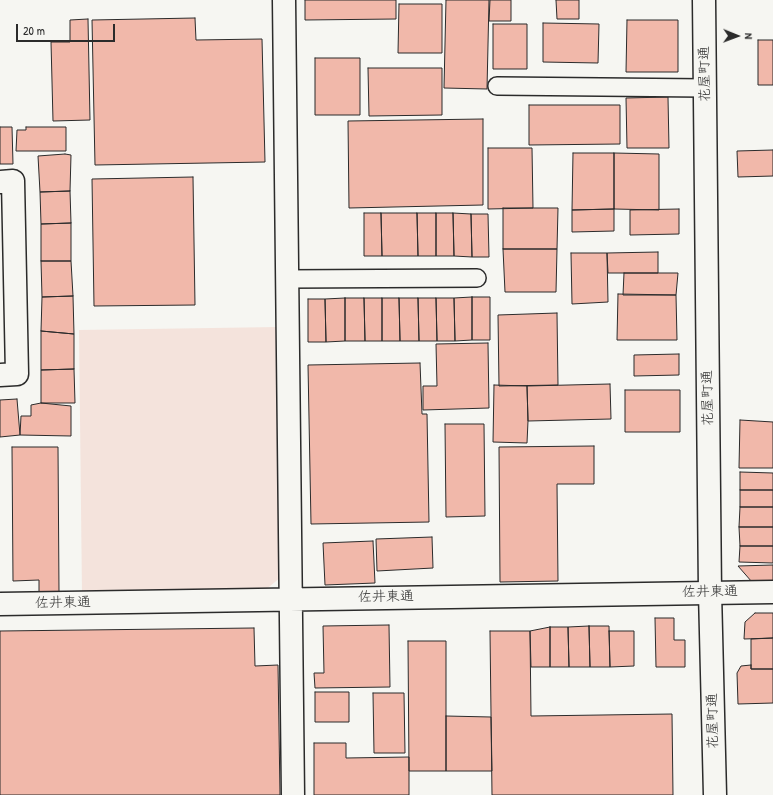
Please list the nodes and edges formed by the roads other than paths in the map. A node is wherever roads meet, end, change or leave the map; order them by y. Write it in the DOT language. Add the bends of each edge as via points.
graph roads {
  1 [pos="284,0"];
  2 [pos="704,0"];
  3 [pos="497,86"];
  4 [pos="705,88"];
  5 [pos="0,182"];
  6 [pos="477,278"];
  7 [pos="287,279"];
  8 [pos="0,375"];
  9 [pos="710,592"];
  10 [pos="773,592"];
  11 [pos="291,598"];
  12 [pos="0,604"];
  13 [pos="293,795"];
  14 [pos="714,795"];
  1 -- 7 [label="street"];
  2 -- 4 [label="street, 花屋町通"];
  3 -- 4 [label="lane"];
  4 -- 9 [label="street, 花屋町通"];
  5 -- 8 [label="street" via="13,181 17,374"];
  6 -- 7 [label="lane"];
  7 -- 11 [label="street"];
  9 -- 10 [label="street, 佐井東通"];
  9 -- 11 [label="street, 佐井東通"];
  9 -- 14 [label="street, 花屋町通"];
  11 -- 12 [label="street, 佐井東通"];
  11 -- 13 [label="street"];
}
